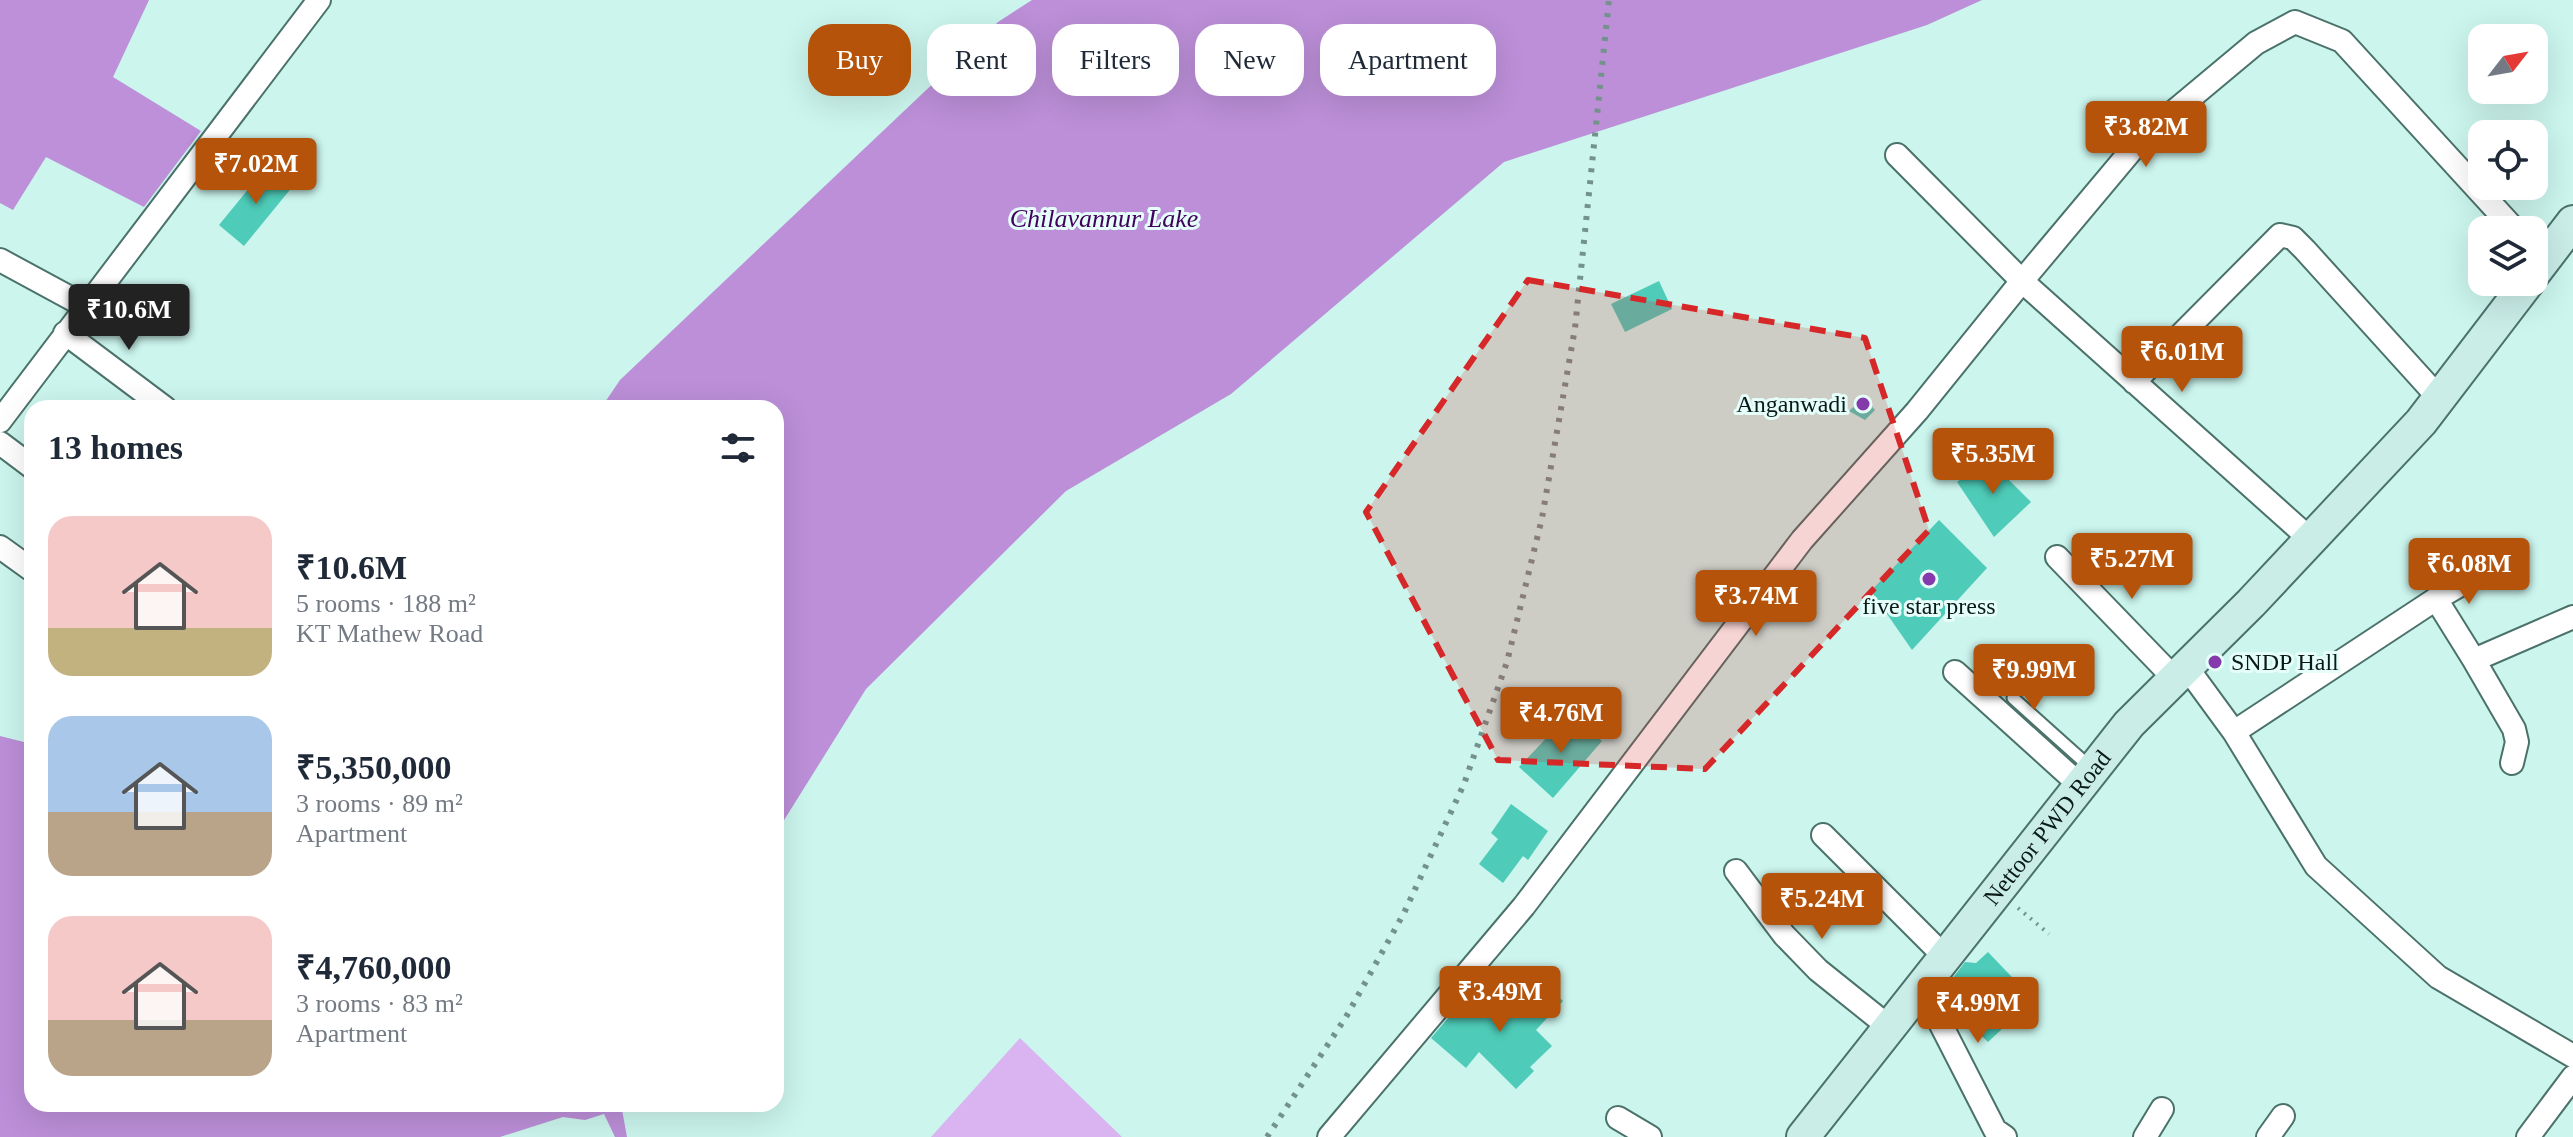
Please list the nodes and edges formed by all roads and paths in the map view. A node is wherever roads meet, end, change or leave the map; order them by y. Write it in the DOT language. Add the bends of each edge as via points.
graph roads {
  1 [pos="319,0"];
  2 [pos="1897,155"];
  3 [pos="2502,216"];
  4 [pos="2573,222"];
  5 [pos="2548,252"];
  6 [pos="0,260"];
  7 [pos="2022,281"];
  8 [pos="2514,296"];
  9 [pos="85,306"];
  10 [pos="65,333"];
  11 [pos="2134,382"];
  12 [pos="2439,398"];
  13 [pos="154,400"];
  14 [pos="0,421"];
  15 [pos="0,443"];
  16 [pos="24,461"];
  17 [pos="2310,539"];
  18 [pos="0,547"];
  19 [pos="2057,557"];
  20 [pos="24,564"];
  21 [pos="2479,574"];
  22 [pos="2436,599"];
  23 [pos="2573,617"];
  24 [pos="2474,660"];
  25 [pos="2179,671"];
  26 [pos="1955,672"];
  27 [pos="2013,698"];
  28 [pos="2234,732"];
  29 [pos="2512,763"];
  30 [pos="2087,778"];
  31 [pos="1823,835"];
  32 [pos="1736,871"];
  33 [pos="1998,891"];
  34 [pos="2049,934"];
  35 [pos="1945,957"];
  36 [pos="1915,995"];
  37 [pos="1889,1027"];
  38 [pos="2573,1056"];
  39 [pos="2573,1077"];
  40 [pos="2162,1109"];
  41 [pos="2283,1116"];
  42 [pos="1618,1118"];
  43 [pos="1329,1137"];
  44 [pos="1650,1137"];
  45 [pos="1803,1137"];
  46 [pos="2005,1137"];
  47 [pos="2145,1137"];
  48 [pos="2268,1137"];
  49 [pos="2528,1137"];
  1 -- 9 [label="street"];
  2 -- 7 [label="street"];
  3 -- 7 [label="street" via="2342,41 2295,22 2256,43 2141,139"];
  4 -- 5 [label="street, Nettoor PWD Road"];
  6 -- 9 [label="street"];
  7 -- 11 [label="street"];
  7 -- 43 [label="street" via="1917,411 1802,540 1524,906"];
  8 -- 12 [label="street, Nettoor PWD Road"];
  9 -- 10 [label="street"];
  10 -- 13 [label="street"];
  10 -- 14 [label="street"];
  11 -- 12 [label="street" via="2280,235 2293,238 2305,250"];
  11 -- 17 [label="street"];
  12 -- 17 [label="street, Nettoor PWD Road"];
  15 -- 16 [label="street"];
  17 -- 25 [label="street, Nettoor PWD Road"];
  18 -- 20 [label="street"];
  19 -- 25 [label="street"];
  21 -- 22 [label="street"];
  22 -- 24 [label="street"];
  22 -- 28 [label="street"];
  23 -- 24 [label="street"];
  24 -- 29 [label="street" via="2514,729"];
  25 -- 28 [label="street"];
  25 -- 30 [label="street, Nettoor PWD Road"];
  26 -- 30 [label="street"];
  27 -- 30 [label="lane"];
  28 -- 38 [label="street" via="2316,866 2438,977"];
  30 -- 33 [label="street, Nettoor PWD Road"];
  31 -- 35 [label="street"];
  32 -- 37 [label="street" via="1818,970"];
  33 -- 34 [label="path"];
  33 -- 35 [label="street, Nettoor PWD Road"];
  35 -- 36 [label="street, Nettoor PWD Road"];
  36 -- 37 [label="street, Nettoor PWD Road"];
  36 -- 46 [label="street" via="1933,1009 1995,1130"];
  37 -- 45 [label="street, Nettoor PWD Road"];
  39 -- 49 [label="street"];
  40 -- 47 [label="street"];
  41 -- 48 [label="street"];
  42 -- 44 [label="street"];
}
